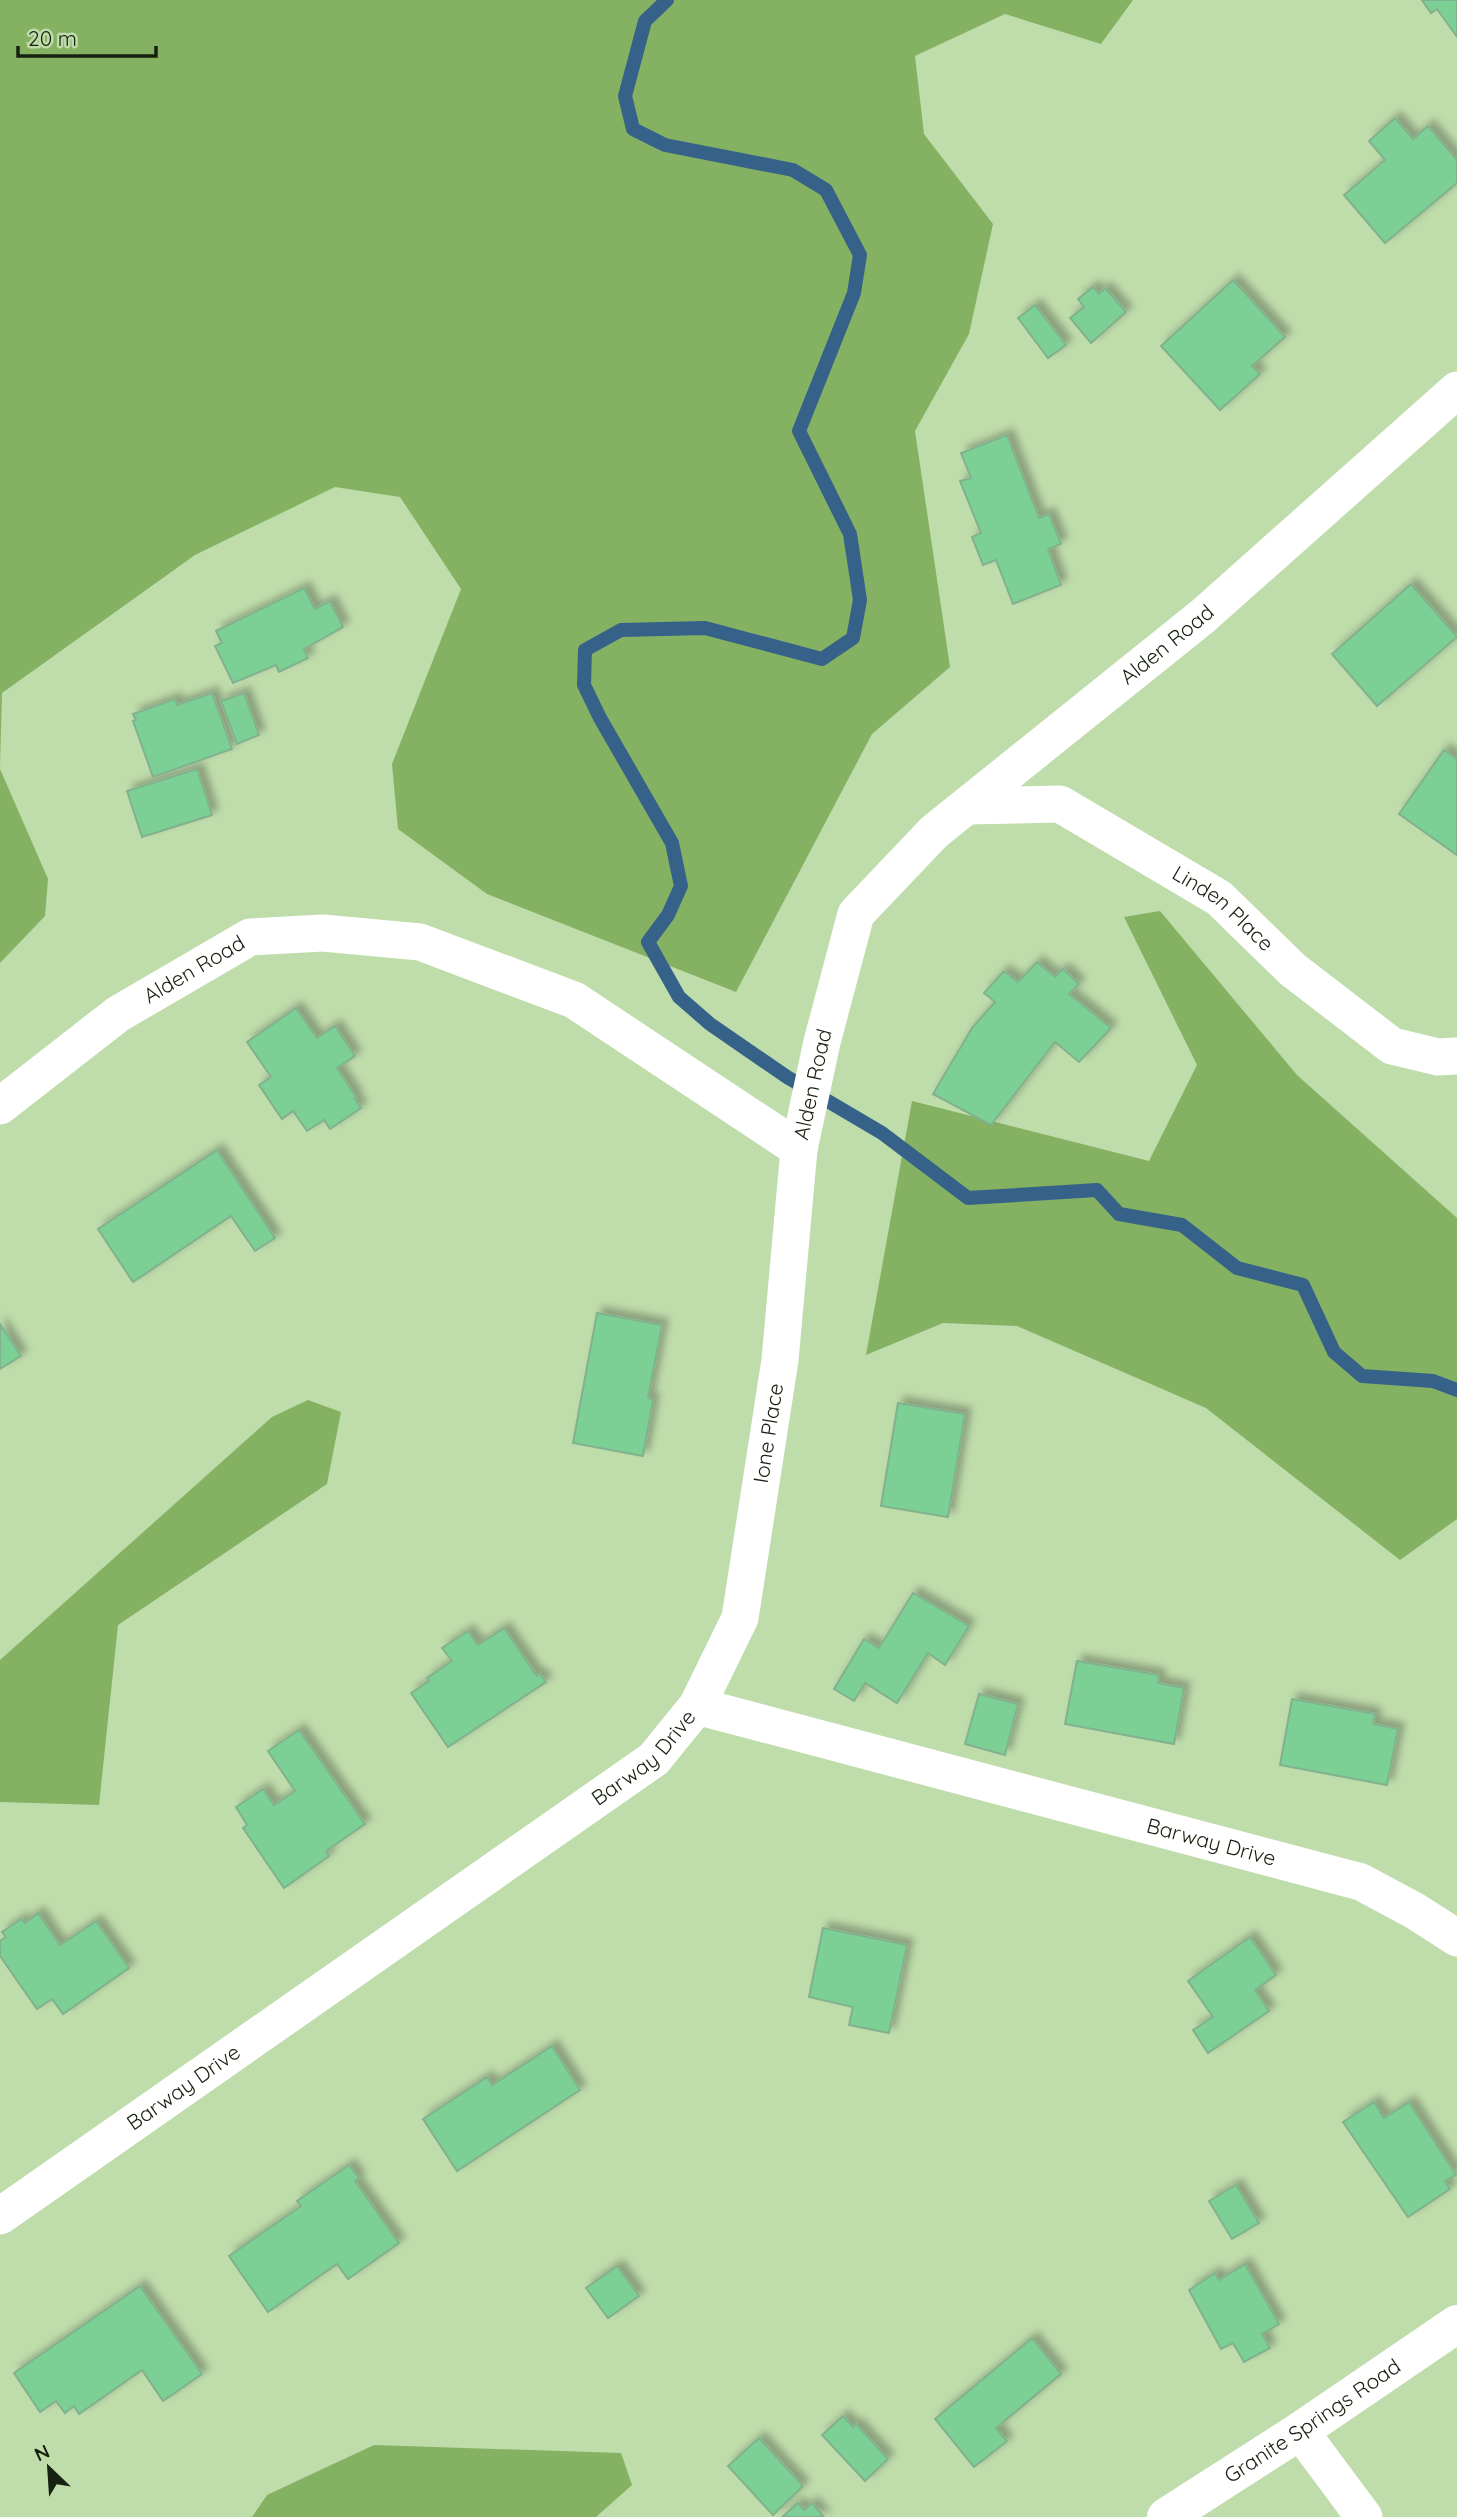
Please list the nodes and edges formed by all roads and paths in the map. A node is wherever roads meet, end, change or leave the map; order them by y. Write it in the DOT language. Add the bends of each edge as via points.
graph roads {
  1 [pos="1457,390"];
  2 [pos="967,806"];
  3 [pos="1457,1056"];
  4 [pos="0,1107"];
  5 [pos="799,1149"];
  6 [pos="697,1706"];
  7 [pos="1457,1938"];
  8 [pos="0,2216"];
  9 [pos="1457,2324"];
  10 [pos="1300,2431"];
  11 [pos="1166,2517"];
  12 [pos="1364,2517"];
  1 -- 2 [label="street, Alden Road" via="1203,616"];
  2 -- 3 [label="street, Linden Place" via="1060,804 1219,898 1293,971 1392,1046"];
  2 -- 5 [label="street, Alden Road" via="934,832 856,914"];
  4 -- 5 [label="street, Alden Road" via="118,1014 250,937 323,933 420,942 574,1000"];
  5 -- 6 [label="street, Ione Place" via="780,1360 740,1618"];
  6 -- 7 [label="street, Barway Drive" via="1361,1882"];
  6 -- 8 [label="street, Barway Drive" via="654,1759"];
  9 -- 10 [label="street, Granite Springs Road"];
  10 -- 11 [label="street, Granite Springs Road"];
  10 -- 12 [label="street"];
}
